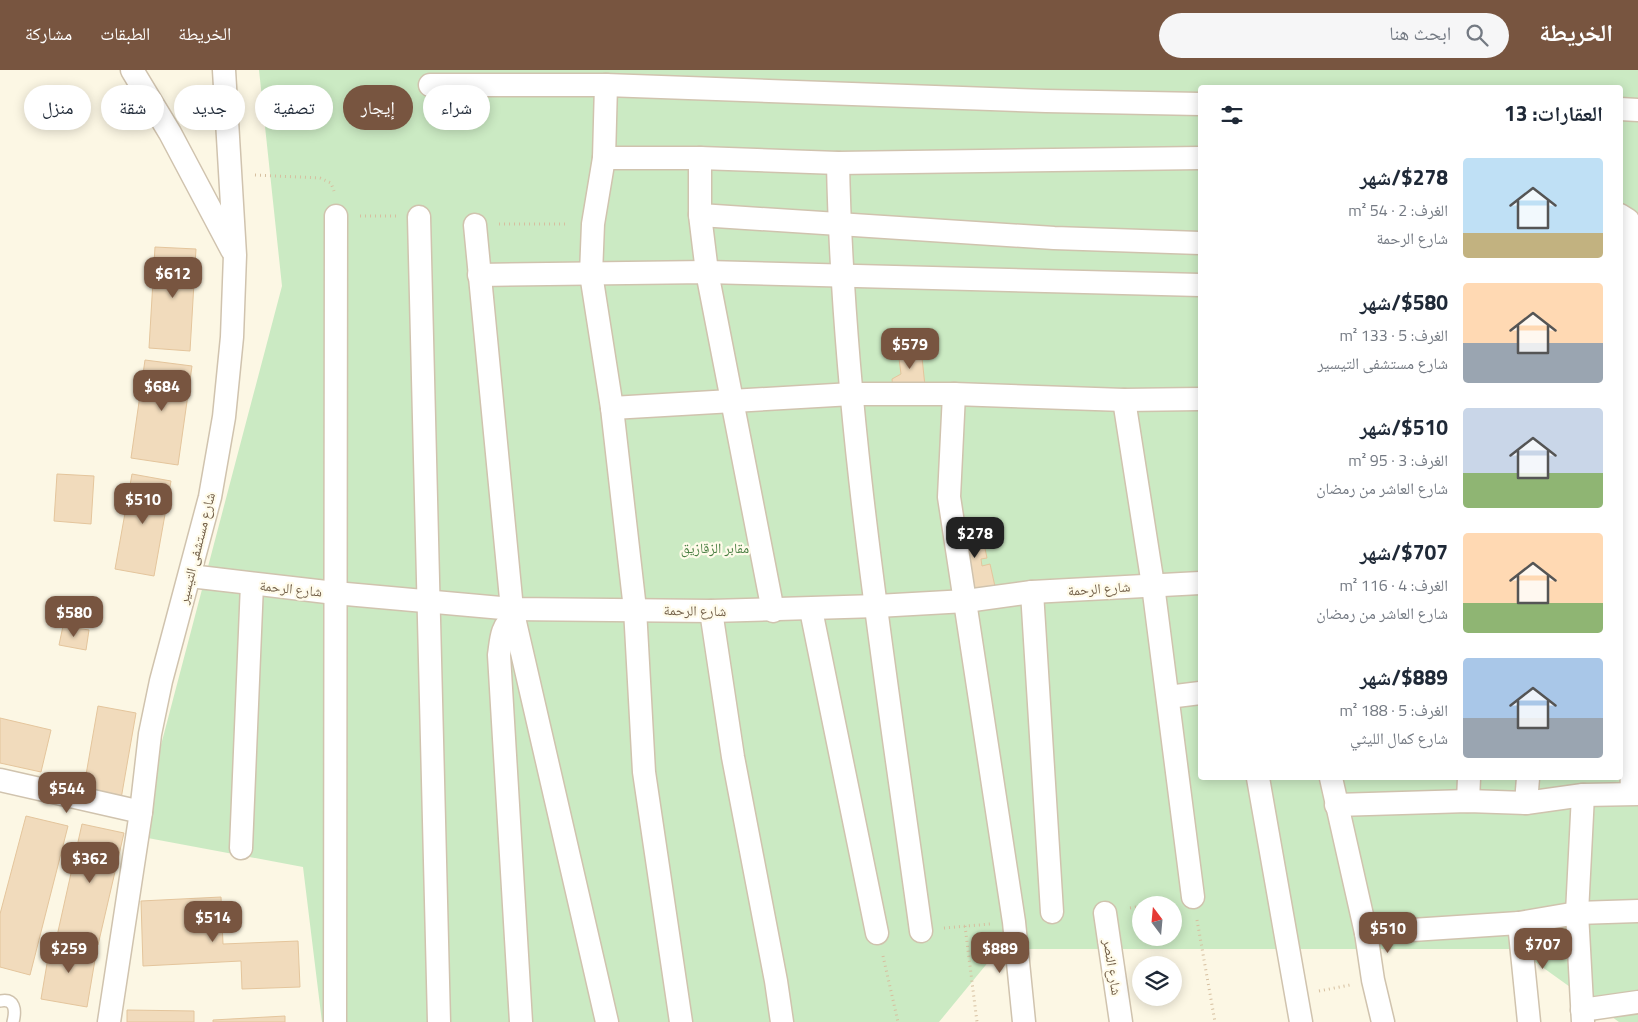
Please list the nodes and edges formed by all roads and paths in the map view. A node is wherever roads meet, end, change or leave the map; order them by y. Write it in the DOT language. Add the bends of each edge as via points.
graph roads {
  1 [pos="132,70"];
  2 [pos="224,70"];
  3 [pos="490,85"];
  4 [pos="606,85"];
  5 [pos="1198,104"];
  6 [pos="1623,109"];
  7 [pos="1638,110"];
  8 [pos="604,158"];
  9 [pos="700,158"];
  10 [pos="1198,158"];
  11 [pos="838,163"];
  12 [pos="231,174"];
  13 [pos="700,215"];
  14 [pos="336,216"];
  15 [pos="419,217"];
  16 [pos="1623,217"];
  17 [pos="476,224"];
  18 [pos="593,224"];
  19 [pos="840,224"];
  20 [pos="1198,243"];
  21 [pos="234,255"];
  22 [pos="707,272"];
  23 [pos="591,274"];
  24 [pos="479,275"];
  25 [pos="843,276"];
  26 [pos="1626,278"];
  27 [pos="1198,285"];
  28 [pos="1636,393"];
  29 [pos="852,394"];
  30 [pos="954,394"];
  31 [pos="1198,399"];
  32 [pos="1124,400"];
  33 [pos="733,402"];
  34 [pos="612,408"];
  35 [pos="190,576"];
  36 [pos="1198,583"];
  37 [pos="252,584"];
  38 [pos="1153,585"];
  39 [pos="1628,590"];
  40 [pos="1032,592"];
  41 [pos="335,593"];
  42 [pos="966,601"];
  43 [pos="428,602"];
  44 [pos="877,606"];
  45 [pos="635,609"];
  46 [pos="811,610"];
  47 [pos="711,611"];
  48 [pos="773,611"];
  49 [pos="513,614"];
  50 [pos="1198,693"];
  51 [pos="1168,698"];
  52 [pos="0,780"];
  53 [pos="1258,780"];
  54 [pos="1331,780"];
  55 [pos="1468,780"];
  56 [pos="1528,780"];
  57 [pos="1635,794"];
  58 [pos="1583,795"];
  59 [pos="1468,801"];
  60 [pos="1526,803"];
  61 [pos="1336,805"];
  62 [pos="141,812"];
  63 [pos="241,848"];
  64 [pos="1193,897"];
  65 [pos="1638,911"];
  66 [pos="1052,912"];
  67 [pos="1105,913"];
  68 [pos="1577,913"];
  69 [pos="1519,923"];
  70 [pos="965,926"];
  71 [pos="921,930"];
  72 [pos="877,933"];
  73 [pos="1366,933"];
  74 [pos="1372,980"];
  75 [pos="1297,995"];
  76 [pos="0,1001"];
  77 [pos="1638,1002"];
  78 [pos="1583,1016"];
  79 [pos="13,1022"];
  80 [pos="109,1022"];
  81 [pos="335,1022"];
  82 [pos="439,1022"];
  83 [pos="521,1022"];
  84 [pos="607,1022"];
  85 [pos="681,1022"];
  86 [pos="782,1022"];
  87 [pos="898,1022"];
  88 [pos="977,1022"];
  89 [pos="1024,1022"];
  90 [pos="1121,1022"];
  91 [pos="1215,1022"];
  92 [pos="1301,1022"];
  93 [pos="1383,1022"];
  94 [pos="1530,1022"];
  1 -- 21 [label="street" via="170,133"];
  2 -- 12 [label="street, شارع مستشفى التيسير"];
  3 -- 4 [label="street"];
  4 -- 5 [label="street"];
  4 -- 8 [label="street"];
  6 -- 7 [label="street"];
  8 -- 9 [label="street"];
  8 -- 18 [label="street"];
  9 -- 11 [label="street"];
  9 -- 13 [label="street"];
  10 -- 11 [label="street"];
  11 -- 19 [label="street"];
  12 -- 14 [label="path" via="320,178 331,182"];
  12 -- 21 [label="street, شارع مستشفى التيسير"];
  13 -- 19 [label="street"];
  13 -- 22 [label="street"];
  14 -- 15 [label="path"];
  14 -- 41 [label="street"];
  15 -- 43 [label="street"];
  16 -- 26 [label="street" via="1628,220 1631,232"];
  17 -- 18 [label="path"];
  17 -- 24 [label="street"];
  18 -- 23 [label="street"];
  19 -- 20 [label="street" via="1054,238"];
  19 -- 25 [label="street"];
  21 -- 35 [label="street, شارع مستشفى التيسير" via="232,337 224,417 210,497"];
  22 -- 23 [label="street"];
  22 -- 25 [label="street"];
  22 -- 33 [label="street"];
  23 -- 24 [label="street"];
  23 -- 34 [label="street"];
  24 -- 49 [label="street"];
  25 -- 27 [label="street"];
  25 -- 29 [label="street"];
  26 -- 28 [label="street"];
  28 -- 39 [label="street"];
  29 -- 30 [label="street"];
  29 -- 33 [label="street"];
  29 -- 44 [label="street"];
  30 -- 32 [label="street"];
  30 -- 42 [label="street" via="949,497"];
  31 -- 32 [label="street"];
  32 -- 38 [label="street"];
  33 -- 34 [label="street"];
  33 -- 48 [label="street"];
  34 -- 45 [label="street"];
  35 -- 37 [label="street, شارع الرحمة"];
  35 -- 62 [label="street, شارع مستشفى التيسير" via="161,681 150,734"];
  36 -- 38 [label="street, شارع الرحمة"];
  37 -- 41 [label="street, شارع الرحمة"];
  37 -- 63 [label="street"];
  38 -- 40 [label="street, شارع الرحمة"];
  38 -- 51 [label="street"];
  39 -- 57 [label="street"];
  40 -- 42 [label="street, شارع الرحمة"];
  40 -- 66 [label="street"];
  41 -- 43 [label="street, شارع الرحمة"];
  41 -- 81 [label="street"];
  42 -- 44 [label="street, شارع الرحمة"];
  42 -- 89 [label="street" via="1014,922"];
  43 -- 49 [label="street, شارع الرحمة"];
  43 -- 82 [label="street"];
  44 -- 46 [label="street, شارع الرحمة"];
  44 -- 71 [label="street"];
  45 -- 47 [label="street, شارع الرحمة"];
  45 -- 49 [label="street, شارع الرحمة"];
  45 -- 85 [label="street" via="644,772"];
  46 -- 48 [label="street, شارع الرحمة"];
  46 -- 72 [label="street"];
  47 -- 48 [label="street, شارع الرحمة"];
  47 -- 86 [label="street" via="733,757"];
  49 -- 83 [label="street" via="504,628 499,655"];
  49 -- 84 [label="street"];
  50 -- 51 [label="street"];
  51 -- 64 [label="street"];
  52 -- 62 [label="street"];
  53 -- 75 [label="street"];
  54 -- 61 [label="street"];
  55 -- 59 [label="street"];
  56 -- 60 [label="street"];
  57 -- 58 [label="street"];
  58 -- 60 [label="street"];
  58 -- 68 [label="street"];
  59 -- 60 [label="street"];
  59 -- 61 [label="street"];
  61 -- 73 [label="street"];
  62 -- 80 [label="street, شارع مستشفى التيسير"];
  64 -- 91 [label="path"];
  65 -- 68 [label="street"];
  67 -- 90 [label="street, شارع النصر"];
  68 -- 69 [label="street"];
  68 -- 78 [label="street"];
  69 -- 73 [label="street"];
  69 -- 94 [label="street"];
  70 -- 88 [label="path"];
  72 -- 87 [label="path"];
  73 -- 74 [label="street"];
  74 -- 75 [label="path"];
  74 -- 93 [label="street"];
  75 -- 92 [label="street"];
  76 -- 79 [label="lane" via="8,1001 15,1008"];
  77 -- 78 [label="street"];
}
